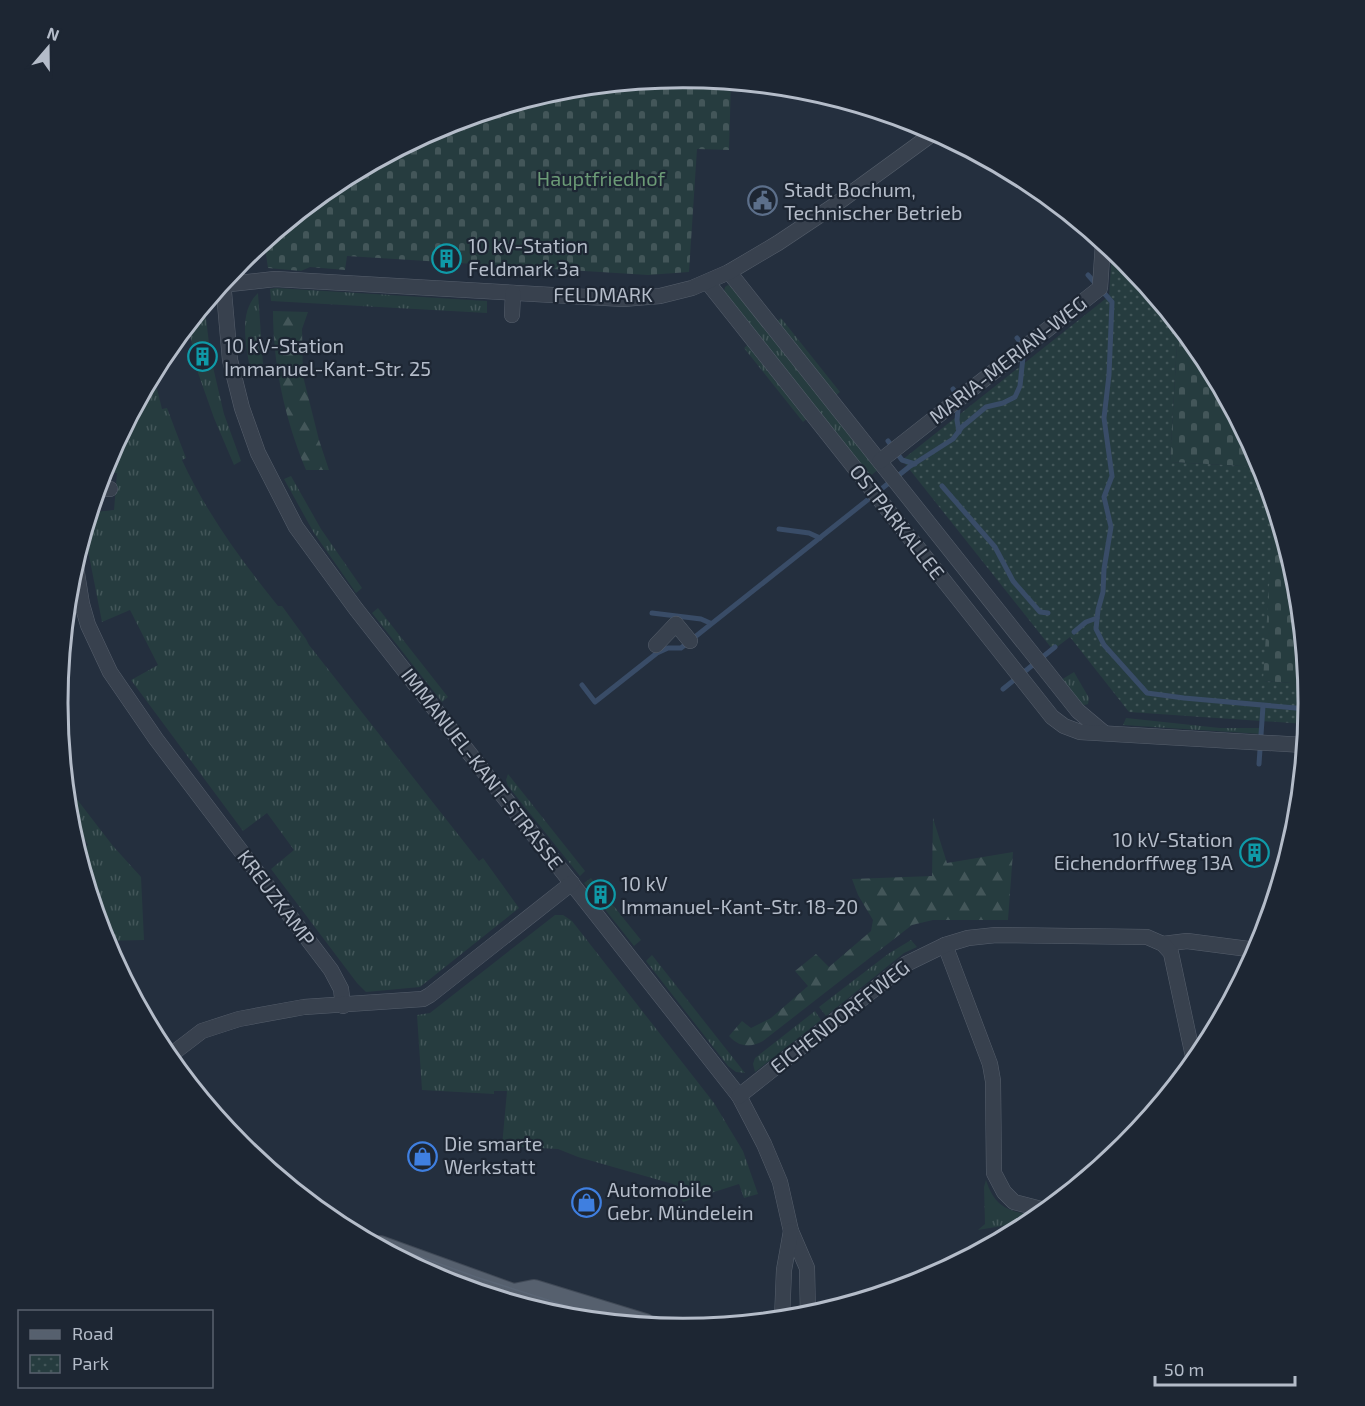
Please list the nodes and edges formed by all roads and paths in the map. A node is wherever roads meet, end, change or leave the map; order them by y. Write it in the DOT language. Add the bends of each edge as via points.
graph roads {
  1 [pos="926,138"];
  2 [pos="1102,254"];
  3 [pos="729,272"];
  4 [pos="236,281"];
  5 [pos="708,283"];
  6 [pos="513,293"];
  7 [pos="224,294"];
  8 [pos="512,315"];
  9 [pos="880,460"];
  10 [pos="79,584"];
  11 [pos="690,641"];
  12 [pos="656,645"];
  13 [pos="1103,732"];
  14 [pos="1296,744"];
  15 [pos="572,883"];
  16 [pos="1163,944"];
  17 [pos="945,945"];
  18 [pos="1246,949"];
  19 [pos="343,1006"];
  20 [pos="1191,1049"];
  21 [pos="176,1051"];
  22 [pos="739,1096"];
  23 [pos="1034,1207"];
  24 [pos="791,1231"];
  25 [pos="471,1280"];
  26 [pos="487,1286"];
  27 [pos="515,1295"];
  28 [pos="808,1305"];
  29 [pos="782,1310"];
  30 [pos="608,1314"];
  1 -- 3 [label="street, FELDMARK" via="832,207"];
  2 -- 9 [label="street, MARIA-MERIAN-WEG" via="1100,288"];
  3 -- 5 [label="street, FELDMARK"];
  3 -- 9 [label="street, OSTPARKALLEE"];
  4 -- 6 [label="street, FELDMARK" via="275,279"];
  5 -- 6 [label="street, FELDMARK" via="660,296 623,299"];
  5 -- 13 [label="street, OSTPARKALLEE" via="1052,717 1072,730"];
  6 -- 8 [label="street"];
  7 -- 15 [label="street, IMMANUEL-KANT-STRASSE" via="230,360 242,408 258,453 296,527"];
  9 -- 13 [label="street, OSTPARKALLEE" via="1078,711"];
  10 -- 19 [label="street, KREUZKAMP" via="88,624 110,672 331,970 341,989"];
  11 -- 12 [label="street" via="676,624"];
  13 -- 14 [label="street, OSTPARKALLEE"];
  15 -- 19 [label="street" via="430,995 411,1001"];
  15 -- 22 [label="street, IMMANUEL-KANT-STRASSE"];
  16 -- 17 [label="street, EICHENDORFFWEG" via="1147,937 1047,935 968,938"];
  16 -- 18 [label="street, EICHENDORFFWEG" via="1187,941"];
  16 -- 20 [label="street" via="1171,953"];
  17 -- 22 [label="street, EICHENDORFFWEG" via="906,964"];
  17 -- 23 [label="street" via="990,1064 994,1173 1014,1202"];
  19 -- 21 [label="street" via="304,1007 220,1024 202,1031"];
  22 -- 24 [label="street, IMMANUEL-KANT-STRASSE" via="765,1143 780,1182"];
  24 -- 28 [label="street, IMMANUEL-KANT-STRASSE" via="807,1268"];
  24 -- 29 [label="street, IMMANUEL-KANT-STRASSE"];
  25 -- 26 [label="main road"];
  27 -- 30 [label="main road" via="534,1291"];
}
